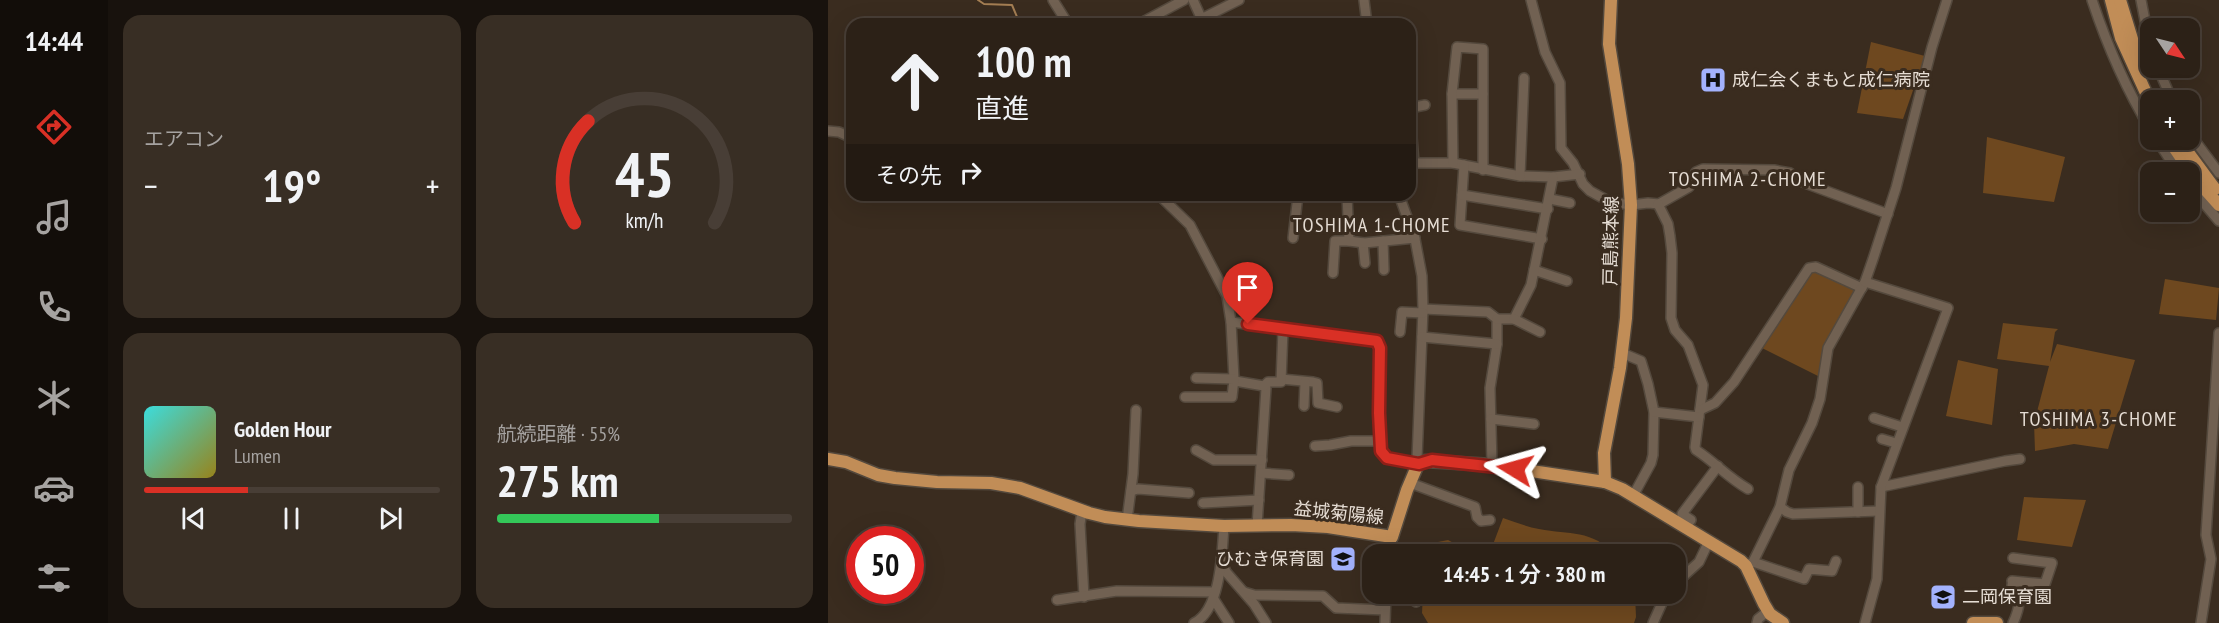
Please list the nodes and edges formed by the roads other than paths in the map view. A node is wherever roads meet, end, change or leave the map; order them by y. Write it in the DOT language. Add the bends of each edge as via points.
graph roads {
  1 [pos="1053,0"];
  2 [pos="1184,0"];
  3 [pos="1193,0"];
  4 [pos="1239,0"];
  5 [pos="1364,0"];
  6 [pos="1531,0"];
  7 [pos="1611,0"];
  8 [pos="1947,0"];
  9 [pos="2092,0"];
  10 [pos="2111,0"];
  11 [pos="2120,0"];
  12 [pos="2141,0"];
  13 [pos="1064,18"];
  14 [pos="1150,18"];
  15 [pos="1200,18"];
  16 [pos="1209,18"];
  17 [pos="1366,18"];
  18 [pos="2145,18"];
  19 [pos="1524,78"];
  20 [pos="2145,90"];
  21 [pos="2153,90"];
  22 [pos="1452,94"];
  23 [pos="1483,94"];
  24 [pos="1425,105"];
  25 [pos="1416,107"];
  26 [pos="2140,110"];
  27 [pos="828,131"];
  28 [pos="846,135"];
  29 [pos="2200,147"];
  30 [pos="2176,150"];
  31 [pos="2186,150"];
  32 [pos="1416,163"];
  33 [pos="1453,163"];
  34 [pos="1464,165"];
  35 [pos="1483,170"];
  36 [pos="2219,173"];
  37 [pos="1580,174"];
  38 [pos="1520,176"];
  39 [pos="1553,177"];
  40 [pos="2219,194"];
  41 [pos="1462,195"];
  42 [pos="2200,199"];
  43 [pos="1165,201"];
  44 [pos="1297,201"];
  45 [pos="1347,201"];
  46 [pos="1401,201"];
  47 [pos="1570,203"];
  48 [pos="1549,204"];
  49 [pos="1658,204"];
  50 [pos="1631,205"];
  51 [pos="2219,205"];
  52 [pos="1888,214"];
  53 [pos="2219,221"];
  54 [pos="1293,238"];
  55 [pos="1415,238"];
  56 [pos="1542,239"];
  57 [pos="1349,241"];
  58 [pos="1383,241"];
  59 [pos="1363,243"];
  60 [pos="1365,263"];
  61 [pos="1384,270"];
  62 [pos="1534,270"];
  63 [pos="1333,273"];
  64 [pos="1567,281"];
  65 [pos="1863,285"];
  66 [pos="1423,311"];
  67 [pos="1514,319"];
  68 [pos="1497,320"];
  69 [pos="1231,322"];
  70 [pos="1283,329"];
  71 [pos="1400,332"];
  72 [pos="1540,332"];
  73 [pos="2219,333"];
  74 [pos="1422,337"];
  75 [pos="1497,344"];
  76 [pos="1622,353"];
  77 [pos="2217,368"];
  78 [pos="1196,378"];
  79 [pos="1234,379"];
  80 [pos="1281,379"];
  81 [pos="1305,382"];
  82 [pos="2217,384"];
  83 [pos="1264,386"];
  84 [pos="1185,397"];
  85 [pos="1304,406"];
  86 [pos="1337,407"];
  87 [pos="1136,410"];
  88 [pos="1654,412"];
  89 [pos="1700,413"];
  90 [pos="1874,418"];
  91 [pos="1491,419"];
  92 [pos="1533,424"];
  93 [pos="1902,427"];
  94 [pos="1882,439"];
  95 [pos="1380,441"];
  96 [pos="1896,443"];
  97 [pos="1315,446"];
  98 [pos="1196,450"];
  99 [pos="828,459"];
  100 [pos="2020,459"];
  101 [pos="1262,460"];
  102 [pos="1419,464"];
  103 [pos="1492,465"];
  104 [pos="1718,466"];
  105 [pos="1261,473"];
  106 [pos="1289,475"];
  107 [pos="1410,483"];
  108 [pos="1605,483"];
  109 [pos="1858,487"];
  110 [pos="1881,487"];
  111 [pos="1748,489"];
  112 [pos="1131,491"];
  113 [pos="1188,493"];
  114 [pos="1633,496"];
  115 [pos="1259,500"];
  116 [pos="1203,503"];
  117 [pos="1780,507"];
  118 [pos="1082,511"];
  119 [pos="1879,511"];
  120 [pos="1858,512"];
  121 [pos="2207,514"];
  122 [pos="2219,515"];
  123 [pos="1127,520"];
  124 [pos="1491,520"];
  125 [pos="1224,526"];
  126 [pos="1257,526"];
  127 [pos="1686,527"];
  128 [pos="1392,537"];
  129 [pos="1708,541"];
  130 [pos="1391,544"];
  131 [pos="2013,558"];
  132 [pos="1221,560"];
  133 [pos="1836,561"];
  134 [pos="1750,564"];
  135 [pos="1686,574"];
  136 [pos="1244,592"];
  137 [pos="1214,595"];
  138 [pos="1084,597"];
  139 [pos="1057,600"];
  140 [pos="1385,604"];
  141 [pos="1660,604"];
  142 [pos="1385,610"];
  143 [pos="1768,611"];
  144 [pos="1199,622"];
  145 [pos="1229,623"];
  146 [pos="1266,623"];
  147 [pos="1385,623"];
  148 [pos="1653,623"];
  149 [pos="1757,623"];
  150 [pos="1783,623"];
  151 [pos="1865,623"];
  152 [pos="1976,623"];
  153 [pos="1997,623"];
  154 [pos="2013,623"];
  155 [pos="2201,623"];
  1 -- 13 [label="street"];
  2 -- 14 [label="street"];
  3 -- 15 [label="street"];
  4 -- 16 [label="street"];
  5 -- 17 [label="street"];
  6 -- 37 [label="street" via="1545,52 1560,83 1561,148"];
  7 -- 50 [label="main road, 戸島熊本線" via="1609,44"];
  8 -- 52 [label="street"];
  9 -- 26 [label="street"];
  10 -- 20 [label="main road" via="2121,38"];
  11 -- 21 [label="main road" via="2139,63"];
  12 -- 18 [label="street"];
  19 -- 38 [label="street"];
  22 -- 23 [label="street"];
  22 -- 23 [label="street" via="1457,47 1483,49"];
  22 -- 33 [label="street"];
  23 -- 35 [label="street"];
  24 -- 25 [label="street"];
  27 -- 28 [label="street"];
  29 -- 36 [label="street"];
  30 -- 51 [label="main road"];
  31 -- 40 [label="main road"];
  32 -- 33 [label="street"];
  33 -- 34 [label="street"];
  34 -- 35 [label="street"];
  34 -- 41 [label="street"];
  35 -- 38 [label="street"];
  37 -- 39 [label="street"];
  37 -- 50 [label="street" via="1590,191 1610,202"];
  38 -- 39 [label="street"];
  39 -- 48 [label="street"];
  41 -- 48 [label="street"];
  41 -- 56 [label="street" via="1460,225"];
  42 -- 53 [label="street"];
  43 -- 69 [label="street" via="1191,225 1227,296"];
  44 -- 54 [label="street"];
  45 -- 57 [label="street"];
  46 -- 55 [label="street"];
  47 -- 48 [label="street"];
  48 -- 56 [label="street"];
  49 -- 50 [label="street"];
  49 -- 52 [label="street" via="1689,187 1696,172 1703,169 1753,169 1790,173 1802,182"];
  49 -- 89 [label="street" via="1668,224 1672,253 1671,318 1675,330 1688,345 1703,385"];
  50 -- 76 [label="main road, 戸島熊本線"];
  52 -- 65 [label="street"];
  55 -- 58 [label="street"];
  55 -- 66 [label="street"];
  56 -- 62 [label="street"];
  57 -- 59 [label="street"];
  57 -- 63 [label="street" via="1335,242"];
  58 -- 59 [label="street"];
  58 -- 61 [label="street"];
  59 -- 60 [label="street"];
  62 -- 64 [label="street"];
  62 -- 67 [label="street"];
  65 -- 89 [label="street" via="1816,267 1809,268 1734,382"];
  65 -- 93 [label="street" via="1948,308"];
  65 -- 117 [label="street" via="1828,348 1820,399 1789,470"];
  66 -- 68 [label="street" via="1488,312"];
  66 -- 71 [label="street" via="1402,312"];
  66 -- 74 [label="street"];
  67 -- 68 [label="street"];
  67 -- 72 [label="street"];
  68 -- 75 [label="street"];
  69 -- 70 [label="street"];
  69 -- 79 [label="street"];
  70 -- 80 [label="street"];
  70 -- 95 [label="street" via="1377,341"];
  73 -- 77 [label="street"];
  74 -- 75 [label="street"];
  74 -- 102 [label="street"];
  75 -- 91 [label="street" via="1490,388"];
  76 -- 88 [label="street" via="1641,361"];
  76 -- 108 [label="main road, 戸島熊本線" via="1604,453"];
  77 -- 82 [label="street"];
  78 -- 79 [label="street"];
  79 -- 83 [label="street"];
  79 -- 84 [label="street" via="1232,397"];
  80 -- 81 [label="street"];
  80 -- 83 [label="street"];
  81 -- 85 [label="street"];
  81 -- 86 [label="street" via="1317,383 1318,403"];
  82 -- 121 [label="street"];
  83 -- 101 [label="street"];
  87 -- 112 [label="street"];
  88 -- 89 [label="street"];
  88 -- 114 [label="street" via="1651,463"];
  89 -- 104 [label="street" via="1695,447"];
  90 -- 93 [label="street"];
  91 -- 92 [label="street"];
  91 -- 103 [label="street"];
  93 -- 96 [label="street"];
  94 -- 96 [label="street"];
  95 -- 97 [label="street"];
  95 -- 102 [label="street" via="1387,458"];
  96 -- 110 [label="street"];
  98 -- 101 [label="street" via="1214,460"];
  99 -- 118 [label="main road, 益城菊陽線" via="895,478 1020,488"];
  100 -- 110 [label="street"];
  101 -- 105 [label="street"];
  102 -- 103 [label="main road" via="1432,460"];
  102 -- 107 [label="main road, 益城菊陽線"];
  103 -- 108 [label="main road"];
  104 -- 111 [label="street" via="1730,479"];
  104 -- 127 [label="street" via="1682,514 1691,520"];
  105 -- 106 [label="street"];
  105 -- 115 [label="street"];
  107 -- 124 [label="street" via="1475,507 1477,517"];
  107 -- 128 [label="main road, 益城菊陽線"];
  108 -- 114 [label="main road"];
  109 -- 120 [label="street"];
  110 -- 119 [label="street"];
  112 -- 113 [label="street"];
  112 -- 123 [label="street"];
  114 -- 127 [label="main road"];
  115 -- 116 [label="street"];
  115 -- 126 [label="street"];
  117 -- 120 [label="street" via="1793,514"];
  117 -- 134 [label="street"];
  118 -- 123 [label="main road, 益城菊陽線"];
  118 -- 138 [label="street"];
  119 -- 120 [label="street"];
  119 -- 151 [label="street" via="1877,579"];
  121 -- 122 [label="street"];
  121 -- 155 [label="street" via="2211,559"];
  123 -- 125 [label="main road, 益城菊陽線"];
  125 -- 126 [label="main road, 益城菊陽線"];
  125 -- 132 [label="street"];
  126 -- 128 [label="main road, 益城菊陽線" via="1328,527"];
  127 -- 129 [label="main road"];
  128 -- 130 [label="street"];
  129 -- 134 [label="main road"];
  129 -- 135 [label="street" via="1699,562"];
  131 -- 154 [label="street" via="2052,564 2045,584 2012,583 2019,595"];
  132 -- 136 [label="street"];
  132 -- 137 [label="street"];
  133 -- 134 [label="street" via="1832,571 1809,569 1804,579"];
  134 -- 143 [label="main road"];
  136 -- 142 [label="street" via="1323,596 1336,608"];
  136 -- 146 [label="street"];
  137 -- 138 [label="street" via="1116,591"];
  137 -- 144 [label="street"];
  137 -- 145 [label="street"];
  138 -- 139 [label="street"];
  140 -- 142 [label="street"];
  141 -- 148 [label="street"];
  142 -- 147 [label="street"];
  143 -- 149 [label="street"];
  143 -- 150 [label="main road"];
  152 -- 153 [label="main road"];
}
